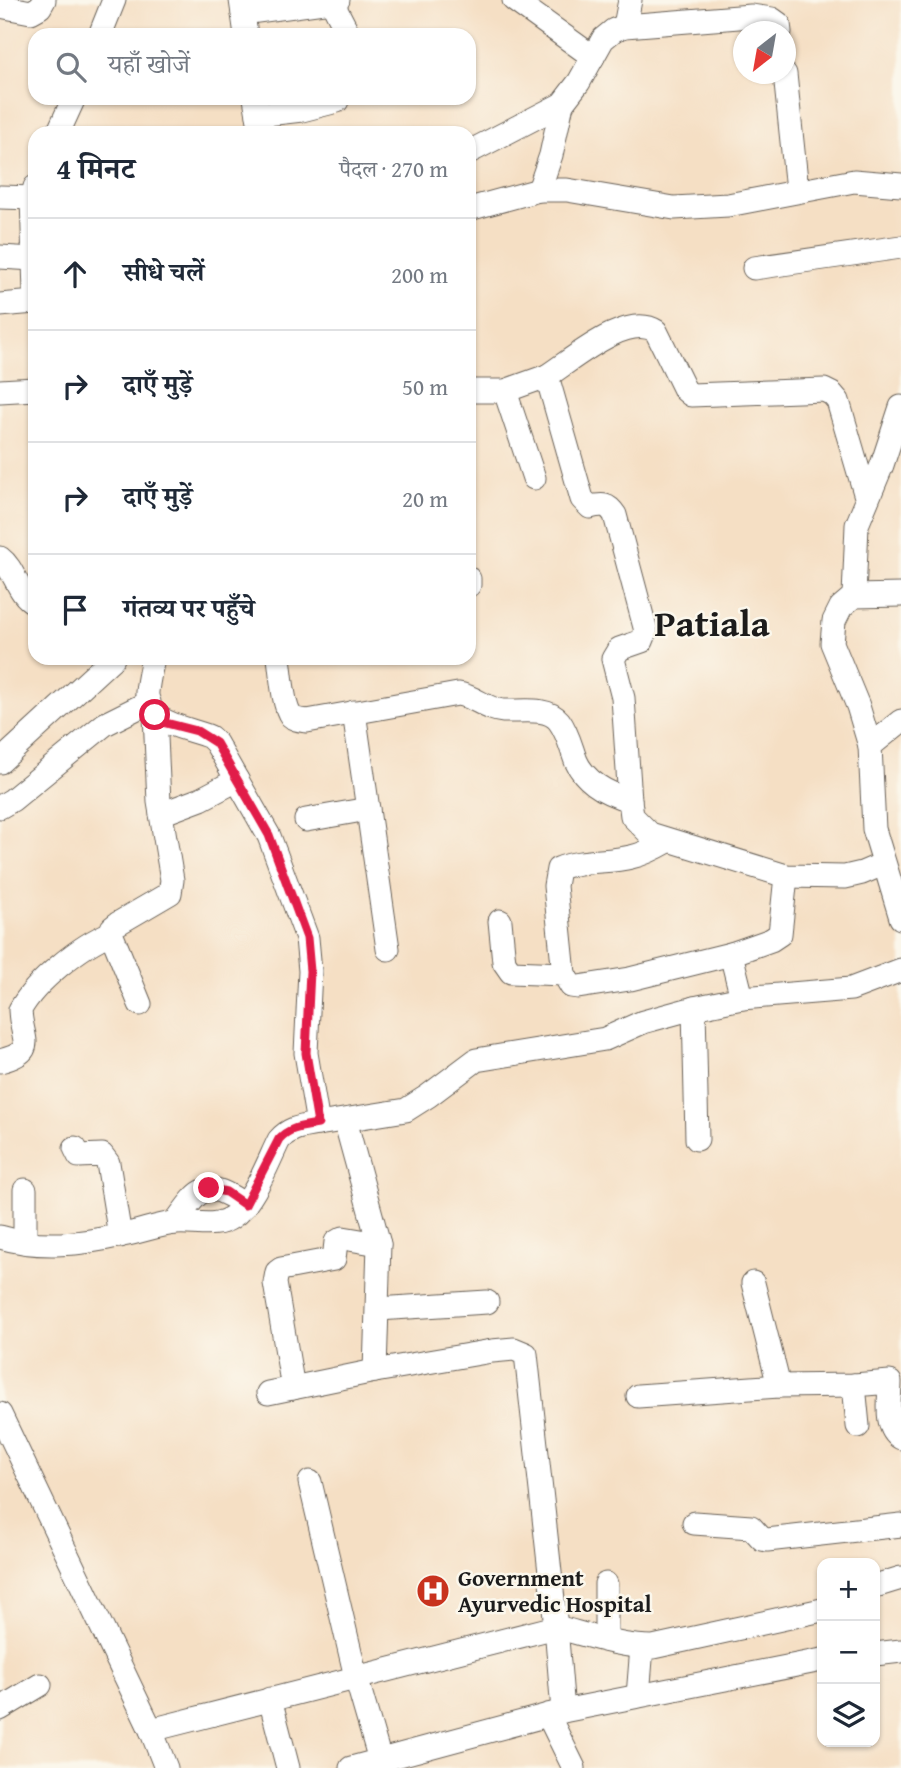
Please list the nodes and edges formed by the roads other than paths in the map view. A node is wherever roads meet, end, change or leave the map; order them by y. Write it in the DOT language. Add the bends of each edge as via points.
graph roads {
  1 [pos="44,0"];
  2 [pos="114,0"];
  3 [pos="514,0"];
  4 [pos="631,0"];
  5 [pos="335,1"];
  6 [pos="0,6"];
  7 [pos="243,16"];
  8 [pos="775,21"];
  9 [pos="625,26"];
  10 [pos="103,28"];
  11 [pos="346,28"];
  12 [pos="593,57"];
  13 [pos="786,84"];
  14 [pos="562,104"];
  15 [pos="71,105"];
  16 [pos="321,105"];
  17 [pos="258,115"];
  18 [pos="61,126"];
  19 [pos="476,148"];
  20 [pos="901,185"];
  21 [pos="539,190"];
  22 [pos="797,190"];
  23 [pos="28,195"];
  24 [pos="0,197"];
  25 [pos="476,207"];
  26 [pos="901,247"];
  27 [pos="0,257"];
  28 [pos="28,259"];
  29 [pos="754,268"];
  30 [pos="28,303"];
  31 [pos="0,305"];
  32 [pos="547,376"];
  33 [pos="28,389"];
  34 [pos="505,390"];
  35 [pos="0,391"];
  36 [pos="476,391"];
  37 [pos="901,407"];
  38 [pos="534,478"];
  39 [pos="867,500"];
  40 [pos="0,558"];
  41 [pos="901,595"];
  42 [pos="855,596"];
  43 [pos="28,599"];
  44 [pos="105,665"];
  45 [pos="152,665"];
  46 [pos="280,665"];
  47 [pos="152,708"];
  48 [pos="354,712"];
  49 [pos="901,721"];
  50 [pos="870,746"];
  51 [pos="0,762"];
  52 [pos="237,780"];
  53 [pos="630,800"];
  54 [pos="0,807"];
  55 [pos="368,809"];
  56 [pos="161,814"];
  57 [pos="306,820"];
  58 [pos="668,841"];
  59 [pos="883,864"];
  60 [pos="786,876"];
  61 [pos="901,919"];
  62 [pos="500,921"];
  63 [pos="111,933"];
  64 [pos="388,949"];
  65 [pos="731,954"];
  66 [pos="901,970"];
  67 [pos="564,974"];
  68 [pos="742,998"];
  69 [pos="141,1004"];
  70 [pos="694,1008"];
  71 [pos="0,1062"];
  72 [pos="345,1120"];
  73 [pos="318,1124"];
  74 [pos="697,1139"];
  75 [pos="75,1148"];
  76 [pos="24,1191"];
  77 [pos="245,1205"];
  78 [pos="175,1223"];
  79 [pos="120,1236"];
  80 [pos="0,1237"];
  81 [pos="24,1242"];
  82 [pos="379,1244"];
  83 [pos="753,1283"];
  84 [pos="487,1302"];
  85 [pos="378,1309"];
  86 [pos="376,1371"];
  87 [pos="896,1381"];
  88 [pos="854,1385"];
  89 [pos="779,1386"];
  90 [pos="293,1388"];
  91 [pos="268,1393"];
  92 [pos="638,1396"];
  93 [pos="0,1414"];
  94 [pos="858,1426"];
  95 [pos="901,1438"];
  96 [pos="8,1448"];
  97 [pos="310,1482"];
  98 [pos="694,1523"];
  99 [pos="901,1525"];
  100 [pos="901,1578"];
  101 [pos="606,1584"];
  102 [pos="880,1584"];
  103 [pos="817,1612"];
  104 [pos="556,1627"];
  105 [pos="606,1640"];
  106 [pos="642,1647"];
  107 [pos="901,1651"];
  108 [pos="880,1653"];
  109 [pos="817,1661"];
  110 [pos="356,1677"];
  111 [pos="40,1685"];
  112 [pos="638,1696"];
  113 [pos="270,1699"];
  114 [pos="0,1709"];
  115 [pos="555,1713"];
  116 [pos="150,1730"];
  117 [pos="380,1760"];
  118 [pos="166,1768"];
  119 [pos="288,1768"];
  120 [pos="351,1768"];
  121 [pos="574,1768"];
  1 -- 6 [label="street" via="31,12"];
  2 -- 10 [label="street"];
  3 -- 12 [label="street"];
  4 -- 9 [label="street"];
  5 -- 7 [label="street"];
  5 -- 11 [label="street"];
  8 -- 9 [label="street" via="751,16"];
  9 -- 12 [label="street" via="608,34"];
  12 -- 14 [label="street"];
  13 -- 22 [label="street"];
  14 -- 19 [label="street"];
  14 -- 21 [label="street"];
  15 -- 18 [label="street"];
  16 -- 17 [label="street"];
  20 -- 22 [label="street" via="854,181"];
  21 -- 22 [label="street" via="567,190 674,208 728,205"];
  21 -- 25 [label="street"];
  23 -- 24 [label="street"];
  26 -- 29 [label="street"];
  27 -- 28 [label="street"];
  30 -- 31 [label="street"];
  32 -- 34 [label="street"];
  32 -- 39 [label="street" via="609,335 644,326 656,331 691,395 824,390 838,401"];
  32 -- 53 [label="street" via="582,499 590,507 604,504 615,515 646,631 642,641 620,649 614,659 623,698"];
  33 -- 35 [label="street"];
  34 -- 36 [label="street"];
  34 -- 38 [label="street"];
  37 -- 39 [label="street"];
  39 -- 42 [label="street" via="857,525"];
  40 -- 43 [label="street"];
  41 -- 42 [label="street"];
  42 -- 50 [label="street" via="841,607 834,621 832,643"];
  44 -- 51 [label="street"];
  45 -- 47 [label="street" via="147,694"];
  46 -- 48 [label="street" via="286,705 294,719"];
  47 -- 52 [label="street" via="166,723 210,737"];
  47 -- 54 [label="street" via="105,724"];
  47 -- 56 [label="street"];
  48 -- 53 [label="street" via="458,694 496,710 550,714 559,720 586,777 611,795"];
  48 -- 55 [label="street"];
  49 -- 50 [label="street"];
  50 -- 59 [label="street" via="874,829"];
  52 -- 56 [label="street"];
  52 -- 73 [label="street" via="269,835 307,938 306,1053"];
  53 -- 58 [label="street" via="632,816 640,826"];
  55 -- 57 [label="street"];
  55 -- 64 [label="street"];
  56 -- 63 [label="street" via="170,893 117,924"];
  58 -- 60 [label="street"];
  58 -- 67 [label="street" via="630,858 558,869 555,886"];
  59 -- 60 [label="street" via="845,877"];
  59 -- 61 [label="street"];
  60 -- 65 [label="street" via="780,934"];
  62 -- 67 [label="street" via="508,969"];
  63 -- 69 [label="street"];
  63 -- 71 [label="street" via="71,957 29,996 20,1010 24,1051"];
  65 -- 67 [label="street" via="586,986 571,986"];
  65 -- 68 [label="street"];
  66 -- 68 [label="street" via="851,989"];
  68 -- 70 [label="street"];
  70 -- 72 [label="street" via="643,1022 605,1039 475,1060 406,1110"];
  70 -- 74 [label="street"];
  72 -- 73 [label="street"];
  72 -- 82 [label="street"];
  73 -- 77 [label="street" via="295,1128 279,1139"];
  75 -- 79 [label="street" via="79,1156 102,1155 108,1163"];
  76 -- 81 [label="street"];
  77 -- 78 [label="street" via="225,1222"];
  77 -- 78 [label="street" via="226,1192 209,1188 194,1198"];
  78 -- 79 [label="street"];
  79 -- 81 [label="street" via="60,1244"];
  80 -- 81 [label="street"];
  82 -- 85 [label="street"];
  82 -- 90 [label="street" via="343,1237 336,1242 334,1259 277,1272"];
  83 -- 89 [label="street"];
  84 -- 85 [label="street"];
  85 -- 86 [label="street"];
  86 -- 90 [label="street"];
  86 -- 104 [label="street" via="492,1351 514,1349 526,1354"];
  87 -- 88 [label="street"];
  87 -- 95 [label="street" via="890,1428"];
  88 -- 89 [label="street"];
  88 -- 94 [label="street"];
  89 -- 92 [label="street"];
  90 -- 91 [label="street"];
  93 -- 96 [label="street"];
  96 -- 116 [label="street"];
  97 -- 110 [label="street"];
  98 -- 99 [label="street" via="751,1527 767,1540"];
  100 -- 102 [label="street"];
  101 -- 105 [label="street"];
  103 -- 106 [label="street"];
  104 -- 105 [label="street"];
  104 -- 110 [label="street"];
  104 -- 115 [label="street"];
  105 -- 106 [label="street"];
  106 -- 112 [label="street"];
  107 -- 108 [label="street"];
  109 -- 112 [label="street"];
  110 -- 113 [label="street"];
  110 -- 117 [label="street"];
  111 -- 114 [label="street"];
  112 -- 115 [label="street"];
  113 -- 116 [label="street"];
  113 -- 119 [label="street"];
  115 -- 117 [label="street"];
  115 -- 121 [label="street"];
  116 -- 118 [label="street"];
  117 -- 120 [label="street"];
}
